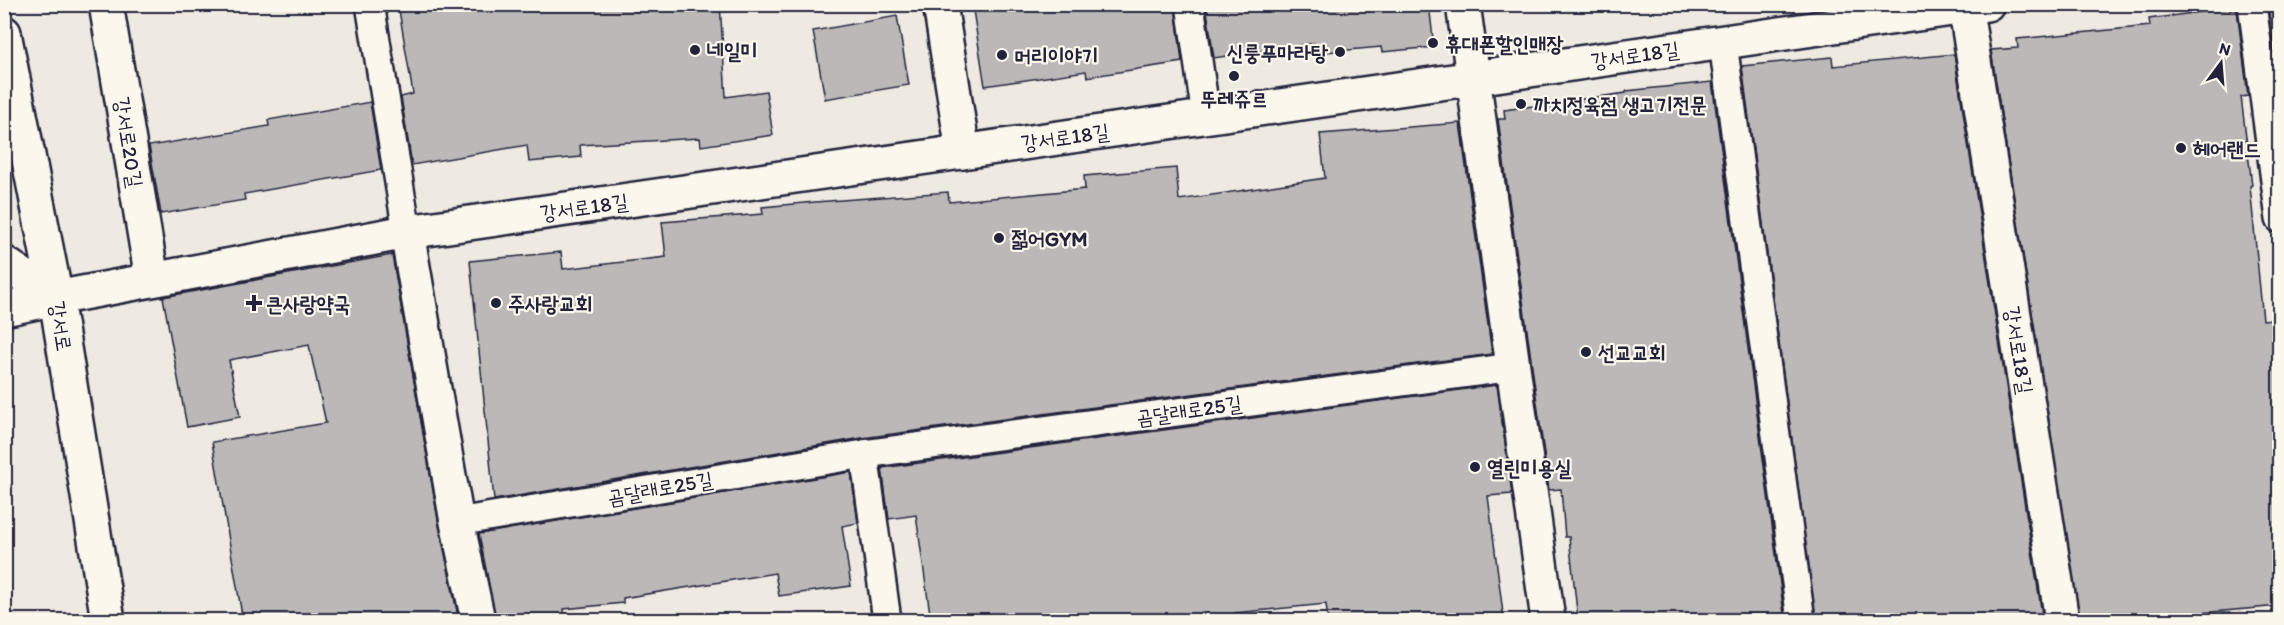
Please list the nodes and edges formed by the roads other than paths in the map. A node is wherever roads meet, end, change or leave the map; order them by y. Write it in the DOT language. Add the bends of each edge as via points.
graph roads {
  1 [pos="106,4"];
  2 [pos="370,4"];
  3 [pos="940,4"];
  4 [pos="1190,4"];
  5 [pos="1463,4"];
  6 [pos="2252,4"];
  7 [pos="1973,6"];
  8 [pos="4,33"];
  9 [pos="1723,43"];
  10 [pos="1473,79"];
  11 [pos="1206,117"];
  12 [pos="963,152"];
  13 [pos="2280,219"];
  14 [pos="406,232"];
  15 [pos="4,263"];
  16 [pos="152,279"];
  17 [pos="56,298"];
  18 [pos="4,309"];
  19 [pos="1513,367"];
  20 [pos="864,454"];
  21 [pos="457,522"];
  22 [pos="108,621"];
  23 [pos="478,621"];
  24 [pos="886,621"];
  25 [pos="1548,621"];
  26 [pos="1801,621"];
  27 [pos="2062,621"];
  1 -- 16 [label="street, 강서로20길"];
  2 -- 14 [label="lane"];
  3 -- 12 [label="street"];
  4 -- 11 [label="lane"];
  5 -- 10 [label="street"];
  6 -- 13 [label="lane"];
  7 -- 9 [label="street, 강서로18길"];
  7 -- 27 [label="street, 강서로18길"];
  8 -- 17 [label="street, 강서로"];
  9 -- 10 [label="street, 강서로18길"];
  9 -- 26 [label="lane"];
  10 -- 11 [label="street, 강서로18길"];
  10 -- 19 [label="street"];
  11 -- 12 [label="street, 강서로18길"];
  12 -- 14 [label="street, 강서로18길"];
  14 -- 16 [label="street, 강서로18길"];
  14 -- 21 [label="street"];
  15 -- 17 [label="street"];
  16 -- 17 [label="street, 강서로18길"];
  17 -- 18 [label="street, 강서로18길"];
  17 -- 22 [label="street, 강서로"];
  19 -- 20 [label="lane, 곰달래로25길"];
  19 -- 25 [label="street"];
  20 -- 21 [label="lane, 곰달래로25길"];
  20 -- 24 [label="lane"];
  21 -- 23 [label="street"];
}
